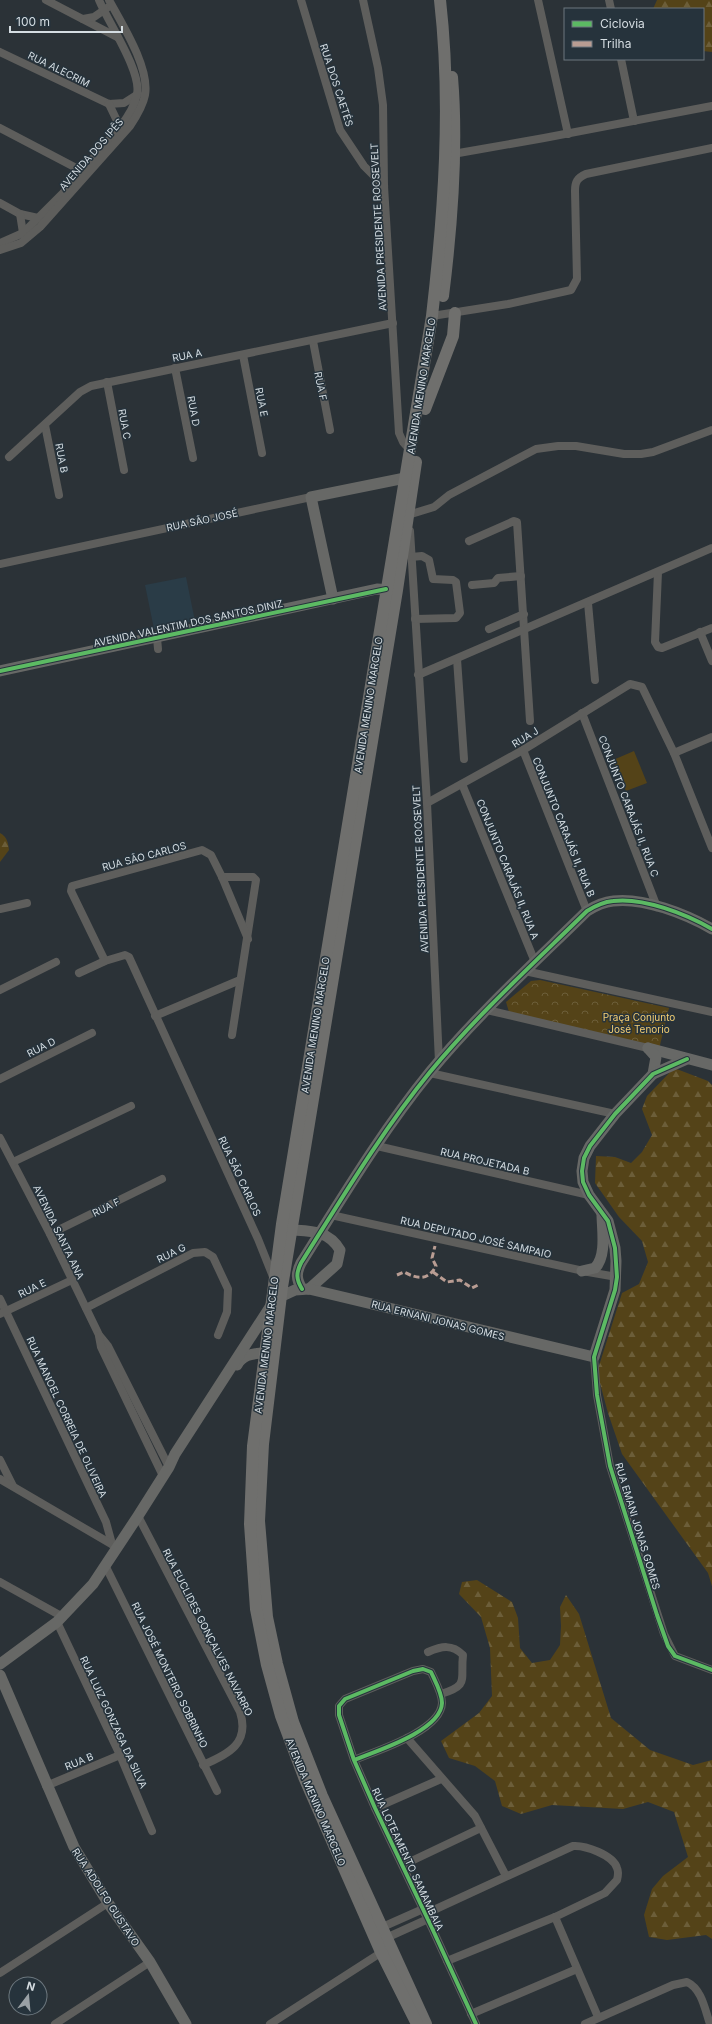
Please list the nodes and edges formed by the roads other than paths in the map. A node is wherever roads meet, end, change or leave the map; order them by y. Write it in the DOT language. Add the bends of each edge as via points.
graph roads {
  1 [pos="46,0"];
  2 [pos="99,0"];
  3 [pos="301,0"];
  4 [pos="363,0"];
  5 [pos="440,0"];
  6 [pos="447,0"];
  7 [pos="538,0"];
  8 [pos="110,2"];
  9 [pos="104,12"];
  10 [pos="83,19"];
  11 [pos="117,37"];
  12 [pos="130,40"];
  13 [pos="0,52"];
  14 [pos="621,60"];
  15 [pos="138,94"];
  16 [pos="109,104"];
  17 [pos="712,106"];
  18 [pos="634,120"];
  19 [pos="120,127"];
  20 [pos="0,128"];
  21 [pos="568,134"];
  22 [pos="712,148"];
  23 [pos="453,154"];
  24 [pos="82,171"];
  25 [pos="384,186"];
  26 [pos="0,203"];
  27 [pos="20,214"];
  28 [pos="38,218"];
  29 [pos="23,233"];
  30 [pos="0,242"];
  31 [pos="0,250"];
  32 [pos="455,313"];
  33 [pos="436,316"];
  34 [pos="393,324"];
  35 [pos="313,341"];
  36 [pos="243,355"];
  37 [pos="175,368"];
  38 [pos="107,382"];
  39 [pos="425,409"];
  40 [pos="45,425"];
  41 [pos="330,430"];
  42 [pos="712,430"];
  43 [pos="411,451"];
  44 [pos="262,453"];
  45 [pos="9,457"];
  46 [pos="193,458"];
  47 [pos="124,470"];
  48 [pos="405,478"];
  49 [pos="59,495"];
  50 [pos="311,497"];
  51 [pos="407,519"];
  52 [pos="470,541"];
  53 [pos="712,548"];
  54 [pos="411,557"];
  55 [pos="0,564"];
  56 [pos="658,572"];
  57 [pos="521,576"];
  58 [pos="472,585"];
  59 [pos="391,589"];
  60 [pos="333,599"];
  61 [pos="588,603"];
  62 [pos="524,614"];
  63 [pos="414,619"];
  64 [pos="712,628"];
  65 [pos="489,629"];
  66 [pos="525,629"];
  67 [pos="700,632"];
  68 [pos="457,659"];
  69 [pos="712,661"];
  70 [pos="0,672"];
  71 [pos="418,675"];
  72 [pos="595,680"];
  73 [pos="582,713"];
  74 [pos="530,720"];
  75 [pos="712,737"];
  76 [pos="523,750"];
  77 [pos="674,753"];
  78 [pos="464,759"];
  79 [pos="462,784"];
  80 [pos="427,803"];
  81 [pos="712,848"];
  82 [pos="222,877"];
  83 [pos="27,903"];
  84 [pos="658,906"];
  85 [pos="0,909"];
  86 [pos="587,911"];
  87 [pos="712,929"];
  88 [pos="248,939"];
  89 [pos="105,961"];
  90 [pos="56,962"];
  91 [pos="535,962"];
  92 [pos="525,971"];
  93 [pos="80,973"];
  94 [pos="240,980"];
  95 [pos="0,990"];
  96 [pos="487,1010"];
  97 [pos="712,1012"];
  98 [pos="155,1016"];
  99 [pos="92,1033"];
  100 [pos="232,1035"];
  101 [pos="648,1048"];
  102 [pos="687,1059"];
  103 [pos="439,1062"];
  104 [pos="712,1066"];
  105 [pos="430,1073"];
  106 [pos="653,1074"];
  107 [pos="0,1079"];
  108 [pos="130,1106"];
  109 [pos="615,1114"];
  110 [pos="0,1138"];
  111 [pos="377,1146"];
  112 [pos="13,1162"];
  113 [pos="162,1179"];
  114 [pos="589,1195"];
  115 [pos="602,1211"];
  116 [pos="331,1215"];
  117 [pos="287,1229"];
  118 [pos="320,1232"];
  119 [pos="50,1234"];
  120 [pos="582,1271"];
  121 [pos="617,1277"];
  122 [pos="72,1280"];
  123 [pos="274,1280"];
  124 [pos="306,1289"];
  125 [pos="282,1296"];
  126 [pos="0,1299"];
  127 [pos="272,1304"];
  128 [pos="86,1308"];
  129 [pos="3,1313"];
  130 [pos="218,1336"];
  131 [pos="269,1352"];
  132 [pos="594,1357"];
  133 [pos="0,1460"];
  134 [pos="166,1471"];
  135 [pos="0,1479"];
  136 [pos="13,1486"];
  137 [pos="138,1516"];
  138 [pos="115,1546"];
  139 [pos="106,1567"];
  140 [pos="0,1582"];
  141 [pos="60,1619"];
  142 [pos="428,1652"];
  143 [pos="0,1664"];
  144 [pos="712,1670"];
  145 [pos="0,1675"];
  146 [pos="441,1694"];
  147 [pos="407,1738"];
  148 [pos="120,1755"];
  149 [pos="354,1760"];
  150 [pos="203,1765"];
  151 [pos="441,1779"];
  152 [pos="46,1786"];
  153 [pos="217,1791"];
  154 [pos="375,1808"];
  155 [pos="481,1828"];
  156 [pos="152,1831"];
  157 [pos="403,1865"];
  158 [pos="506,1876"];
  159 [pos="108,1903"];
  160 [pos="425,1914"];
  161 [pos="555,1917"];
  162 [pos="382,1939"];
  163 [pos="150,1962"];
  164 [pos="447,1962"];
  165 [pos="577,1969"];
  166 [pos="0,1973"];
  167 [pos="471,2014"];
  168 [pos="598,2017"];
  169 [pos="182,2020"];
  170 [pos="55,2024"];
  171 [pos="270,2024"];
  172 [pos="417,2024"];
  173 [pos="426,2024"];
  174 [pos="476,2024"];
  175 [pos="585,2024"];
  176 [pos="710,2024"];
  1 -- 10 [label="street"];
  2 -- 9 [label="street"];
  3 -- 25 [label="street, RUA DOS CAETÉS" via="340,130 364,166"];
  4 -- 25 [label="street, AVENIDA PRESIDENTE ROOSEVELT" via="378,68 383,105"];
  5 -- 33 [label="main road, AVENIDA MENINO MARCELO" via="446,157"];
  6 -- 23 [label="main road, AVENIDA MENINO MARCELO" via="455,108"];
  7 -- 21 [label="street"];
  8 -- 9 [label="street"];
  8 -- 12 [label="street, AVENIDA DOS IPÊS"];
  9 -- 10 [label="street"];
  9 -- 11 [label="street"];
  10 -- 11 [label="street"];
  11 -- 12 [label="street"];
  11 -- 15 [label="street" via="133,71"];
  12 -- 31 [label="street, AVENIDA DOS IPÊS" via="145,81 145,95 130,126 40,227 21,243"];
  13 -- 16 [label="street, RUA ALECRIM"];
  14 -- 18 [label="street"];
  15 -- 16 [label="street" via="124,103"];
  15 -- 19 [label="street, AVENIDA DOS IPÊS"];
  16 -- 19 [label="street"];
  17 -- 18 [label="street"];
  18 -- 21 [label="street"];
  19 -- 24 [label="street, AVENIDA DOS IPÊS"];
  20 -- 24 [label="street"];
  21 -- 23 [label="street"];
  22 -- 32 [label="street" via="586,174 576,181 574,191 577,280 574,287 566,292 495,303"];
  23 -- 33 [label="main road, AVENIDA MENINO MARCELO" via="450,238"];
  24 -- 28 [label="street, AVENIDA DOS IPÊS"];
  25 -- 34 [label="street, AVENIDA PRESIDENTE ROOSEVELT"];
  26 -- 27 [label="street"];
  27 -- 28 [label="street"];
  27 -- 29 [label="street"];
  28 -- 29 [label="street, AVENIDA DOS IPÊS"];
  29 -- 30 [label="street, AVENIDA DOS IPÊS"];
  32 -- 33 [label="street"];
  32 -- 39 [label="main road" via="453,336"];
  33 -- 39 [label="main road, AVENIDA MENINO MARCELO"];
  33 -- 43 [label="main road, AVENIDA MENINO MARCELO"];
  34 -- 35 [label="street, RUA A"];
  34 -- 43 [label="street, AVENIDA PRESIDENTE ROOSEVELT" via="399,433"];
  35 -- 36 [label="street, RUA A"];
  35 -- 41 [label="street, RUA F"];
  36 -- 37 [label="street, RUA A"];
  36 -- 44 [label="street, RUA E"];
  37 -- 38 [label="street, RUA A"];
  37 -- 46 [label="street, RUA D"];
  38 -- 40 [label="street, RUA A" via="80,392"];
  38 -- 47 [label="street, RUA C"];
  39 -- 51 [label="main road, AVENIDA MENINO MARCELO"];
  40 -- 45 [label="street, RUA A"];
  40 -- 49 [label="street, RUA B"];
  42 -- 51 [label="street" via="641,454 624,454 576,446 536,449 449,495 434,507"];
  43 -- 48 [label="main road, AVENIDA MENINO MARCELO"];
  48 -- 50 [label="street, RUA SÃO JOSÉ"];
  48 -- 59 [label="main road, AVENIDA MENINO MARCELO"];
  50 -- 55 [label="street, RUA SÃO JOSÉ"];
  50 -- 60 [label="street"];
  51 -- 54 [label="street, AVENIDA PRESIDENTE ROOSEVELT"];
  51 -- 59 [label="main road, AVENIDA MENINO MARCELO"];
  52 -- 57 [label="street" via="514,521 517,522"];
  53 -- 56 [label="street"];
  54 -- 63 [label="street, AVENIDA PRESIDENTE ROOSEVELT"];
  54 -- 63 [label="street" via="422,556 429,560 433,579 456,582 460,613 456,618"];
  56 -- 61 [label="street"];
  56 -- 67 [label="street" via="655,642 658,647 662,648"];
  57 -- 58 [label="street" via="498,578 494,584"];
  57 -- 62 [label="street"];
  59 -- 60 [label="street, AVENIDA VALENTIM DOS SANTOS DINIZ"];
  59 -- 117 [label="main road, AVENIDA MENINO MARCELO" via="370,695"];
  60 -- 70 [label="street, AVENIDA VALENTIM DOS SANTOS DINIZ" via="158,643 45,658"];
  61 -- 66 [label="street"];
  61 -- 72 [label="street"];
  62 -- 65 [label="street"];
  62 -- 66 [label="street"];
  63 -- 71 [label="street, AVENIDA PRESIDENTE ROOSEVELT"];
  64 -- 67 [label="street"];
  66 -- 68 [label="street"];
  66 -- 74 [label="street"];
  67 -- 69 [label="street"];
  68 -- 71 [label="street"];
  68 -- 78 [label="street"];
  71 -- 80 [label="street, AVENIDA PRESIDENTE ROOSEVELT"];
  73 -- 76 [label="street, RUA J"];
  73 -- 77 [label="street, RUA J" via="630,684 642,687"];
  73 -- 84 [label="street, CONJUNTO CARAJÁS II, RUA C"];
  75 -- 77 [label="street"];
  76 -- 79 [label="street, RUA J"];
  76 -- 86 [label="street, CONJUNTO CARAJÁS II, RUA B"];
  77 -- 81 [label="street"];
  79 -- 80 [label="street, RUA J"];
  79 -- 91 [label="street, CONJUNTO CARAJÁS II, RUA A"];
  80 -- 103 [label="street, AVENIDA PRESIDENTE ROOSEVELT"];
  82 -- 88 [label="street, RUA SÃO CARLOS"];
  82 -- 88 [label="street" via="255,878"];
  82 -- 89 [label="street, RUA SÃO CARLOS" via="211,855 202,850 72,886 71,891"];
  83 -- 85 [label="street"];
  84 -- 86 [label="street" via="614,901"];
  84 -- 87 [label="street"];
  86 -- 91 [label="street"];
  88 -- 94 [label="street"];
  89 -- 93 [label="street"];
  89 -- 98 [label="street, RUA SÃO CARLOS" via="127,955"];
  90 -- 95 [label="street"];
  91 -- 92 [label="street"];
  92 -- 96 [label="street"];
  92 -- 97 [label="street"];
  94 -- 98 [label="street"];
  94 -- 100 [label="street"];
  96 -- 101 [label="street"];
  96 -- 103 [label="street"];
  98 -- 123 [label="street, RUA SÃO CARLOS" via="257,1236"];
  99 -- 107 [label="street, RUA D"];
  101 -- 102 [label="street"];
  101 -- 106 [label="street" via="656,1057"];
  102 -- 104 [label="street"];
  102 -- 106 [label="street"];
  103 -- 105 [label="street"];
  105 -- 109 [label="street"];
  105 -- 111 [label="street" via="406,1102"];
  106 -- 109 [label="street"];
  108 -- 112 [label="street"];
  109 -- 114 [label="street" via="590,1146 584,1158 583,1182"];
  110 -- 112 [label="street, AVENIDA SANTA ANA"];
  111 -- 114 [label="street, RUA PROJETADA B"];
  111 -- 116 [label="street"];
  112 -- 119 [label="street, AVENIDA SANTA ANA"];
  113 -- 119 [label="street, RUA F"];
  114 -- 115 [label="street"];
  115 -- 120 [label="street" via="600,1260 595,1268"];
  115 -- 121 [label="street" via="608,1221 615,1248"];
  116 -- 118 [label="street"];
  116 -- 120 [label="street, RUA DEPUTADO JOSÉ SAMPAIO"];
  117 -- 118 [label="street"];
  117 -- 123 [label="main road, AVENIDA MENINO MARCELO"];
  117 -- 125 [label="main road, AVENIDA MENINO MARCELO"];
  118 -- 124 [label="street" via="297,1271 297,1279"];
  118 -- 124 [label="street" via="332,1239 340,1250 340,1256 337,1264"];
  119 -- 122 [label="street, AVENIDA SANTA ANA"];
  120 -- 121 [label="street, RUA DEPUTADO JOSÉ SAMPAIO"];
  121 -- 132 [label="street"];
  122 -- 128 [label="street, AVENIDA SANTA ANA"];
  122 -- 129 [label="street, RUA E"];
  123 -- 127 [label="main road, AVENIDA MENINO MARCELO"];
  124 -- 125 [label="street"];
  124 -- 132 [label="street, RUA ERNANI JONAS GOMES"];
  125 -- 131 [label="main road, AVENIDA MENINO MARCELO"];
  126 -- 129 [label="street, RUA MANOEL CORREIA DE OLIVEIRA"];
  127 -- 131 [label="main road, AVENIDA MENINO MARCELO"];
  127 -- 134 [label="street"];
  128 -- 130 [label="street, RUA G" via="193,1253 205,1252 213,1256 228,1289 227,1312"];
  128 -- 134 [label="street, AVENIDA SANTA ANA" via="99,1335 108,1346"];
  129 -- 138 [label="street, RUA MANOEL CORREIA DE OLIVEIRA" via="106,1522"];
  131 -- 134 [label="street" via="252,1353 241,1357 175,1462"];
  131 -- 162 [label="main road, AVENIDA MENINO MARCELO" via="253,1446 250,1524 256,1609 267,1665 294,1753"];
  132 -- 144 [label="street, RUA EMANI JONAS GOMES" via="597,1395 610,1466 664,1634 675,1656"];
  133 -- 136 [label="street"];
  134 -- 137 [label="street"];
  135 -- 136 [label="street"];
  136 -- 138 [label="street"];
  137 -- 138 [label="street"];
  137 -- 150 [label="street, RUA EUCLIDES GONÇALVES NAVARRO" via="244,1724 238,1744 233,1749"];
  138 -- 139 [label="street"];
  139 -- 141 [label="street"];
  139 -- 150 [label="street, RUA JOSÉ MONTEIRO SOBRINHO"];
  140 -- 141 [label="street"];
  141 -- 143 [label="street"];
  141 -- 148 [label="street, RUA LUIZ GONZAGA DA SILVA"];
  142 -- 146 [label="street" via="447,1647 456,1648 463,1655 462,1682 458,1688"];
  145 -- 152 [label="street, RUA ADOLFO GUSTAVO"];
  146 -- 147 [label="street" via="442,1704 434,1719"];
  146 -- 149 [label="street, RUA LOTEAMENTO SAMAMBAIA" via="431,1672 423,1669 346,1699 339,1706 339,1715"];
  147 -- 149 [label="street"];
  147 -- 151 [label="street"];
  148 -- 152 [label="street, RUA B"];
  148 -- 156 [label="street, RUA LUIZ GONZAGA DA SILVA"];
  149 -- 154 [label="street, RUA LOTEAMENTO SAMAMBAIA"];
  150 -- 153 [label="street, RUA JOSÉ MONTEIRO SOBRINHO"];
  151 -- 154 [label="street"];
  151 -- 155 [label="street" via="467,1806"];
  152 -- 159 [label="street, RUA ADOLFO GUSTAVO" via="74,1848"];
  154 -- 157 [label="street, RUA LOTEAMENTO SAMAMBAIA"];
  155 -- 157 [label="street"];
  155 -- 158 [label="street"];
  157 -- 160 [label="street, RUA LOTEAMENTO SAMAMBAIA"];
  158 -- 160 [label="street"];
  158 -- 161 [label="street" via="573,1846 589,1848 614,1862 617,1880 604,1893"];
  159 -- 163 [label="street, RUA ADOLFO GUSTAVO"];
  159 -- 166 [label="street"];
  160 -- 162 [label="street"];
  160 -- 162 [label="street"];
  160 -- 164 [label="street, RUA LOTEAMENTO SAMAMBAIA"];
  161 -- 164 [label="street"];
  161 -- 165 [label="street"];
  162 -- 171 [label="street"];
  162 -- 172 [label="main road, AVENIDA MENINO MARCELO"];
  162 -- 173 [label="main road, AVENIDA MENINO MARCELO"];
  163 -- 169 [label="street, RUA ADOLFO GUSTAVO"];
  163 -- 170 [label="street"];
  164 -- 167 [label="street, RUA LOTEAMENTO SAMAMBAIA"];
  165 -- 167 [label="street"];
  165 -- 168 [label="street"];
  167 -- 174 [label="street, RUA LOTEAMENTO SAMAMBAIA"];
  168 -- 175 [label="street"];
  168 -- 176 [label="street" via="673,1985 687,1982 695,1987"];
}
